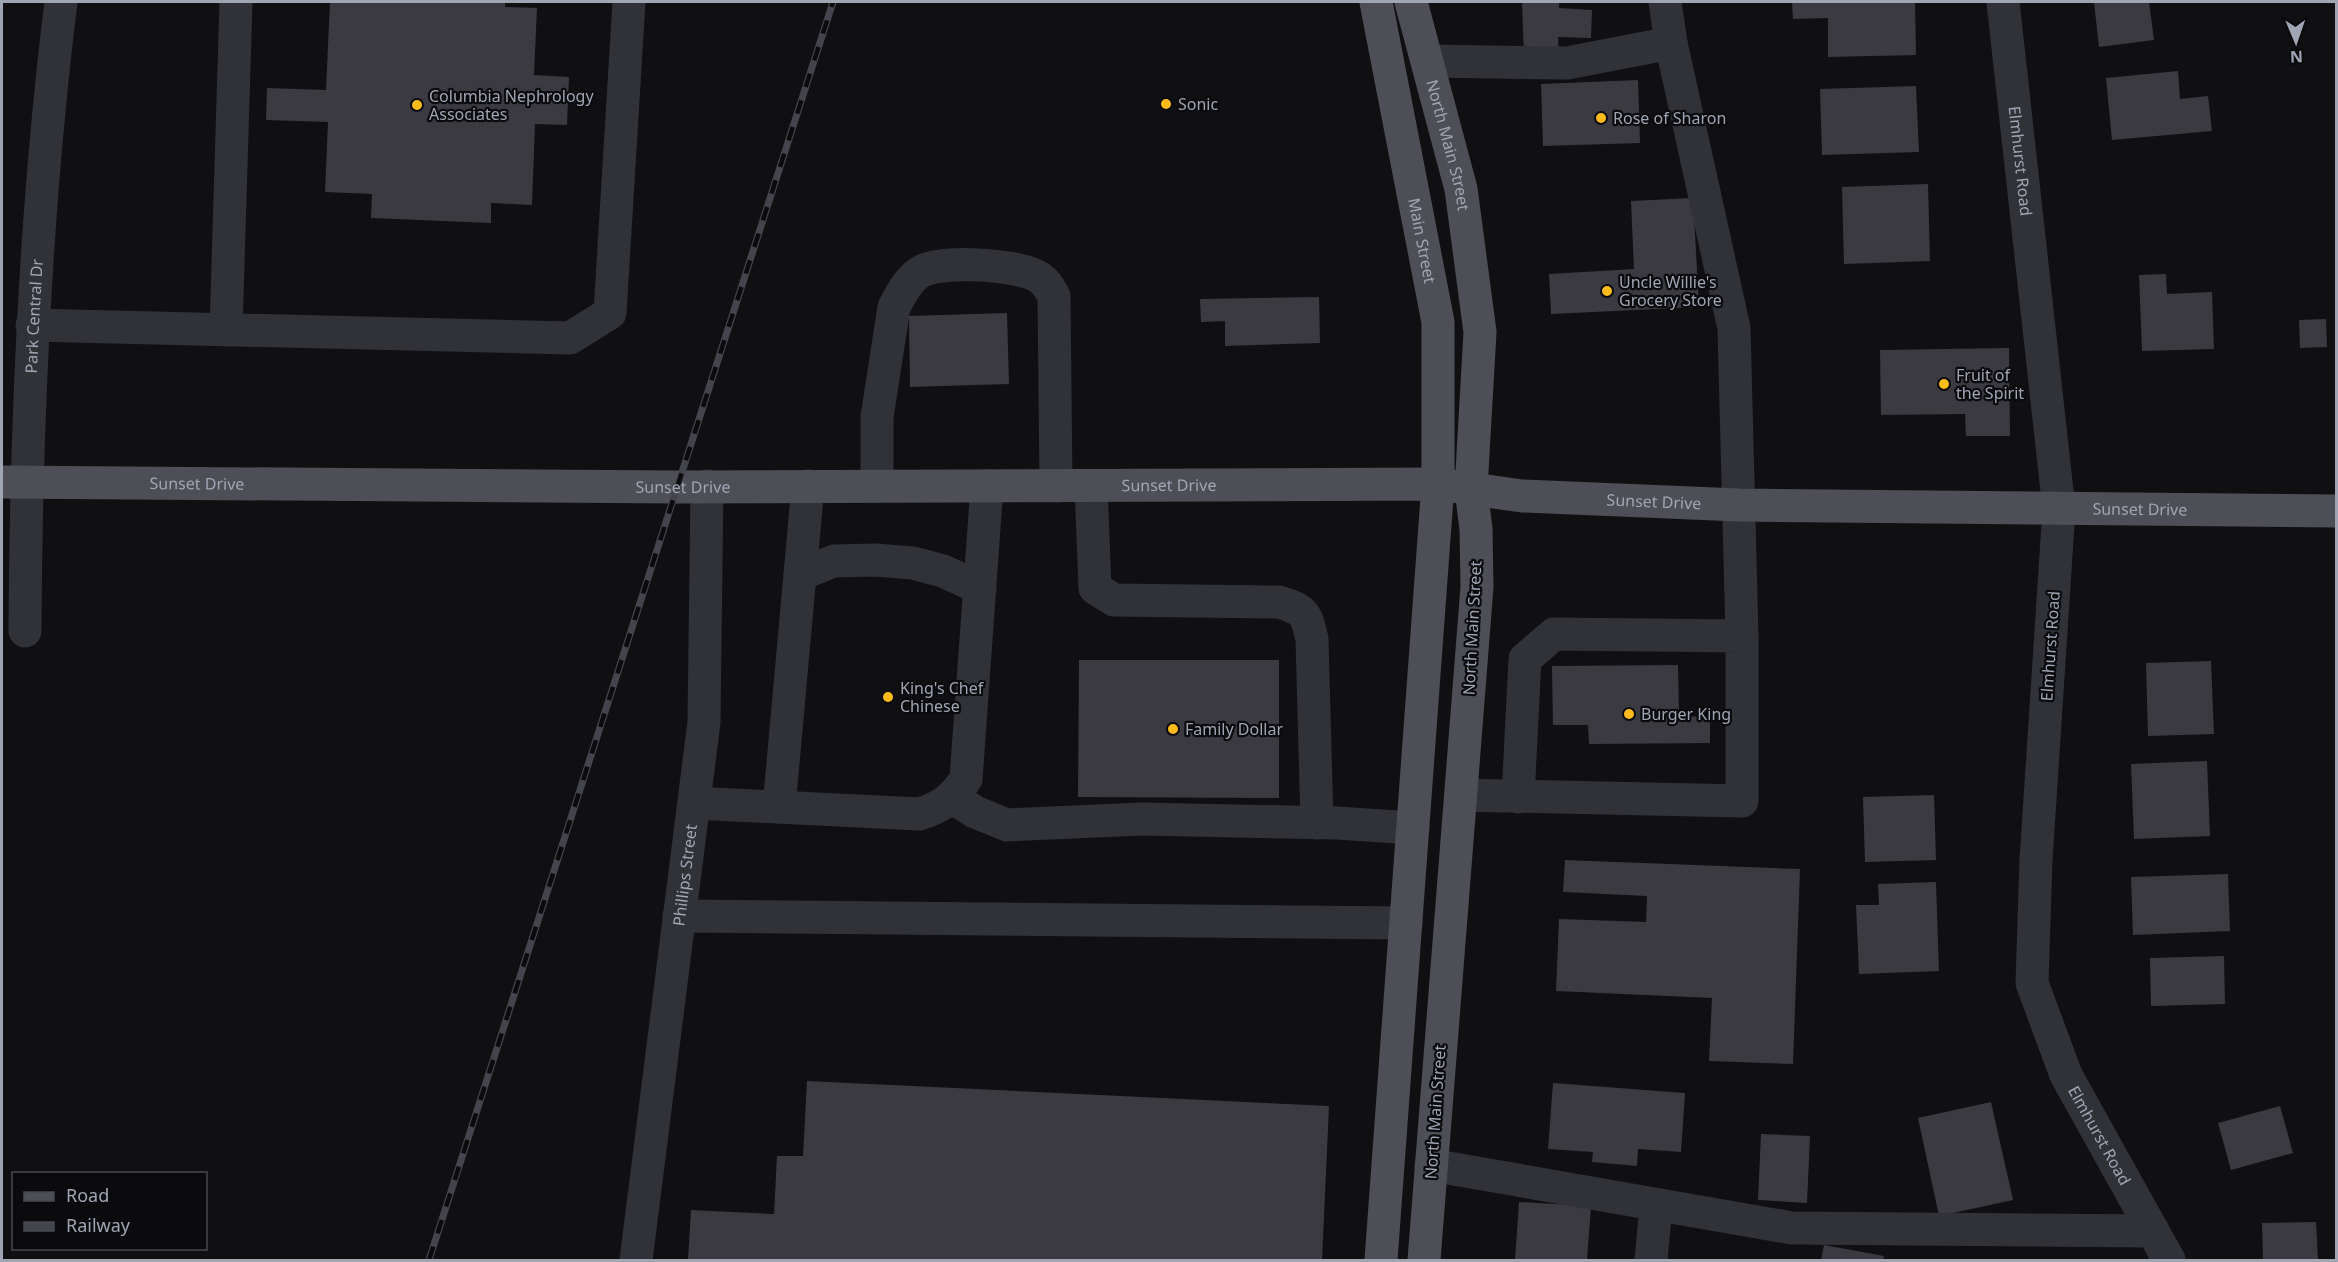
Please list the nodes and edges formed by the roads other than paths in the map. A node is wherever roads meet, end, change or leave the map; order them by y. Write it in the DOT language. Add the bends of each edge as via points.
graph roads {
  1 [pos="61,2"];
  2 [pos="236,2"];
  3 [pos="628,2"];
  4 [pos="1376,2"];
  5 [pos="1411,2"];
  6 [pos="1665,2"];
  7 [pos="2003,2"];
  8 [pos="1671,43"];
  9 [pos="1427,61"];
  10 [pos="32,325"];
  11 [pos="226,330"];
  12 [pos="14,482"];
  13 [pos="1438,484"];
  14 [pos="707,486"];
  15 [pos="808,486"];
  16 [pos="877,486"];
  17 [pos="987,486"];
  18 [pos="1056,486"];
  19 [pos="1090,486"];
  20 [pos="1471,489"];
  21 [pos="1738,505"];
  22 [pos="2059,509"];
  23 [pos="2337,511"];
  24 [pos="801,574"];
  25 [pos="980,588"];
  26 [pos="25,631"];
  27 [pos="1554,634"];
  28 [pos="1742,636"];
  29 [pos="1743,754"];
  30 [pos="1461,795"];
  31 [pos="953,798"];
  32 [pos="1518,798"];
  33 [pos="694,803"];
  34 [pos="779,807"];
  35 [pos="1317,823"];
  36 [pos="1413,828"];
  37 [pos="679,916"];
  38 [pos="1406,923"];
  39 [pos="1431,1165"];
  40 [pos="1656,1206"];
  41 [pos="2153,1231"];
  42 [pos="636,1260"];
  43 [pos="1381,1260"];
  44 [pos="1424,1260"];
  45 [pos="1651,1260"];
  46 [pos="2169,1260"];
  1 -- 10 [label="street, Park Central Dr" via="47,113"];
  2 -- 11 [label="street"];
  3 -- 11 [label="street" via="610,314 570,338"];
  4 -- 13 [label="main road, Main Street" via="1438,322"];
  5 -- 9 [label="main road, North Main Street"];
  6 -- 8 [label="street"];
  7 -- 22 [label="street, Elmhurst Road"];
  8 -- 9 [label="street" via="1567,63"];
  8 -- 21 [label="street" via="1734,328"];
  9 -- 20 [label="main road, North Main Street" via="1461,189 1480,332"];
  10 -- 11 [label="street"];
  10 -- 12 [label="street, Park Central Dr"];
  12 -- 14 [label="main road, Sunset Drive"];
  12 -- 26 [label="street, Park Central Dr"];
  13 -- 19 [label="main road, Sunset Drive"];
  13 -- 20 [label="main road, Sunset Drive"];
  13 -- 36 [label="main road"];
  14 -- 15 [label="main road, Sunset Drive"];
  14 -- 33 [label="street, Phillips Street" via="704,722"];
  15 -- 16 [label="main road, Sunset Drive"];
  15 -- 24 [label="street"];
  16 -- 17 [label="main road, Sunset Drive"];
  16 -- 18 [label="street" via="877,417 894,307 901,293 922,271 940,266 1006,268 1040,277 1054,296"];
  17 -- 18 [label="main road, Sunset Drive"];
  17 -- 25 [label="street"];
  18 -- 19 [label="main road, Sunset Drive"];
  19 -- 35 [label="street" via="1095,588 1114,600 1279,602 1299,608 1307,618 1312,639"];
  20 -- 21 [label="main road, Sunset Drive" via="1522,496"];
  20 -- 30 [label="main road, North Main Street" via="1477,587"];
  21 -- 22 [label="main road, Sunset Drive"];
  21 -- 28 [label="street"];
  22 -- 23 [label="main road, Sunset Drive"];
  22 -- 41 [label="street, Elmhurst Road" via="2036,860 2032,983 2066,1075"];
  24 -- 25 [label="street" via="834,561 875,560 913,563 943,571"];
  24 -- 34 [label="street"];
  25 -- 31 [label="street" via="966,779"];
  27 -- 28 [label="street"];
  27 -- 29 [label="street" via="1577,655 1722,656 1729,734"];
  27 -- 32 [label="street" via="1526,659"];
  28 -- 29 [label="street"];
  29 -- 32 [label="street" via="1742,801"];
  30 -- 32 [label="street"];
  30 -- 39 [label="main road, North Main Street"];
  31 -- 34 [label="street" via="919,814"];
  31 -- 35 [label="street" via="1007,825 1142,819"];
  33 -- 34 [label="street"];
  33 -- 37 [label="street, Phillips Street"];
  35 -- 36 [label="street"];
  36 -- 38 [label="main road"];
  37 -- 38 [label="street"];
  37 -- 42 [label="street, Phillips Street"];
  38 -- 43 [label="main road"];
  39 -- 40 [label="street"];
  39 -- 44 [label="main road, North Main Street"];
  40 -- 41 [label="street" via="1792,1228"];
  40 -- 45 [label="street"];
  41 -- 46 [label="street, Elmhurst Road"];
}
